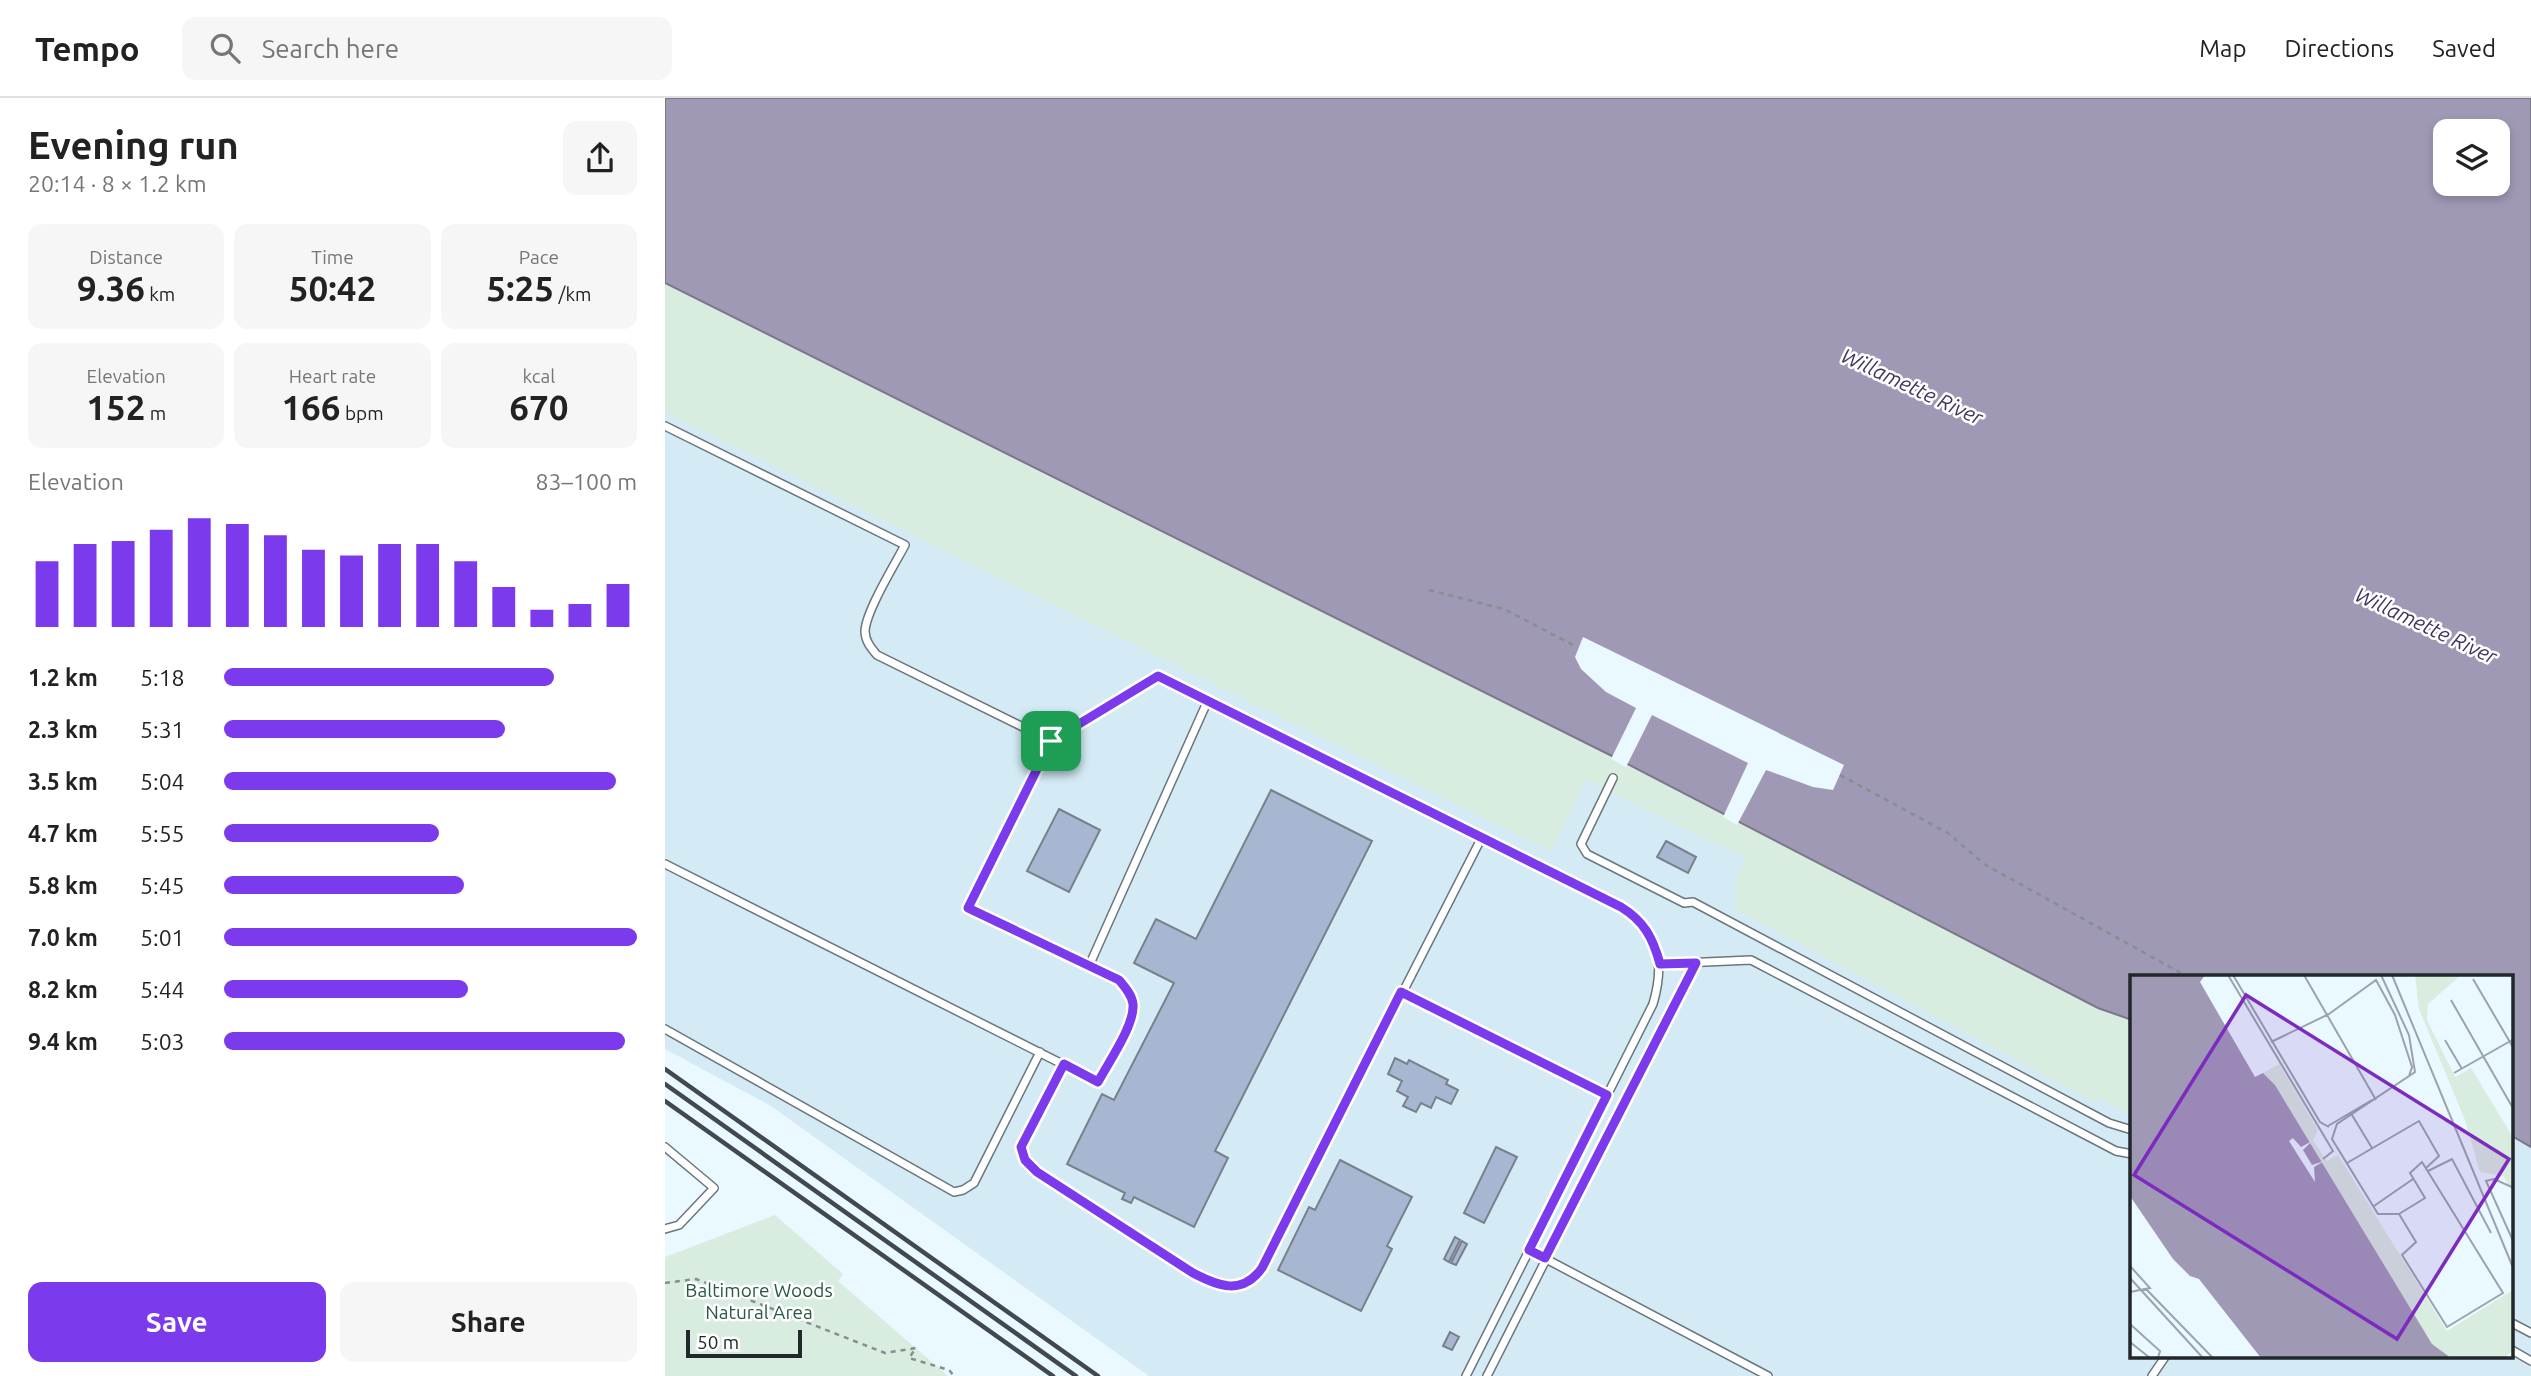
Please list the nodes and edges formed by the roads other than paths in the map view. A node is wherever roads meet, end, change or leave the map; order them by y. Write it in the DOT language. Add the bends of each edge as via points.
graph roads {
  1 [pos="665,425"];
  2 [pos="1208,700"];
  3 [pos="1051,741"];
  4 [pos="1613,778"];
  5 [pos="1482,837"];
  6 [pos="665,864"];
  7 [pos="1696,963"];
  8 [pos="1660,964"];
  9 [pos="1089,966"];
  10 [pos="1401,992"];
  11 [pos="665,1029"];
  12 [pos="1040,1052"];
  13 [pos="1064,1064"];
  14 [pos="1607,1095"];
  15 [pos="2130,1129"];
  16 [pos="665,1147"];
  17 [pos="2130,1154"];
  18 [pos="665,1229"];
  19 [pos="1529,1250"];
  20 [pos="1545,1258"];
  21 [pos="2513,1324"];
  22 [pos="2531,1333"];
  23 [pos="2513,1351"];
  24 [pos="2164,1358"];
  25 [pos="2531,1361"];
  26 [pos="1466,1376"];
  27 [pos="1487,1376"];
  28 [pos="1769,1376"];
  29 [pos="2152,1376"];
  1 -- 3 [label="lane" via="905,545 869,617 868,643 877,655"];
  2 -- 3 [label="lane" via="1158,676"];
  2 -- 5 [label="lane"];
  2 -- 9 [label="lane"];
  3 -- 9 [label="lane" via="968,908"];
  4 -- 15 [label="lane" via="1581,844 1587,854 1683,903 1693,902 2109,1123"];
  5 -- 8 [label="lane" via="1633,914 1650,934"];
  5 -- 10 [label="lane"];
  6 -- 12 [label="lane"];
  7 -- 8 [label="lane"];
  7 -- 17 [label="lane" via="1751,960 2116,1151"];
  7 -- 20 [label="lane"];
  8 -- 14 [label="lane" via="1653,1004"];
  9 -- 13 [label="lane" via="1125,986 1132,999 1131,1020 1098,1082"];
  10 -- 13 [label="lane" via="1262,1268 1237,1286 1216,1285 1193,1273 1029,1166 1021,1147"];
  10 -- 14 [label="lane"];
  11 -- 12 [label="lane" via="954,1192 974,1184"];
  12 -- 13 [label="lane"];
  14 -- 19 [label="lane"];
  16 -- 18 [label="lane" via="714,1188 679,1225"];
  19 -- 20 [label="lane"];
  19 -- 26 [label="lane"];
  20 -- 27 [label="lane"];
  20 -- 28 [label="lane"];
  21 -- 22 [label="lane"];
  23 -- 25 [label="lane"];
  24 -- 29 [label="lane"];
}
